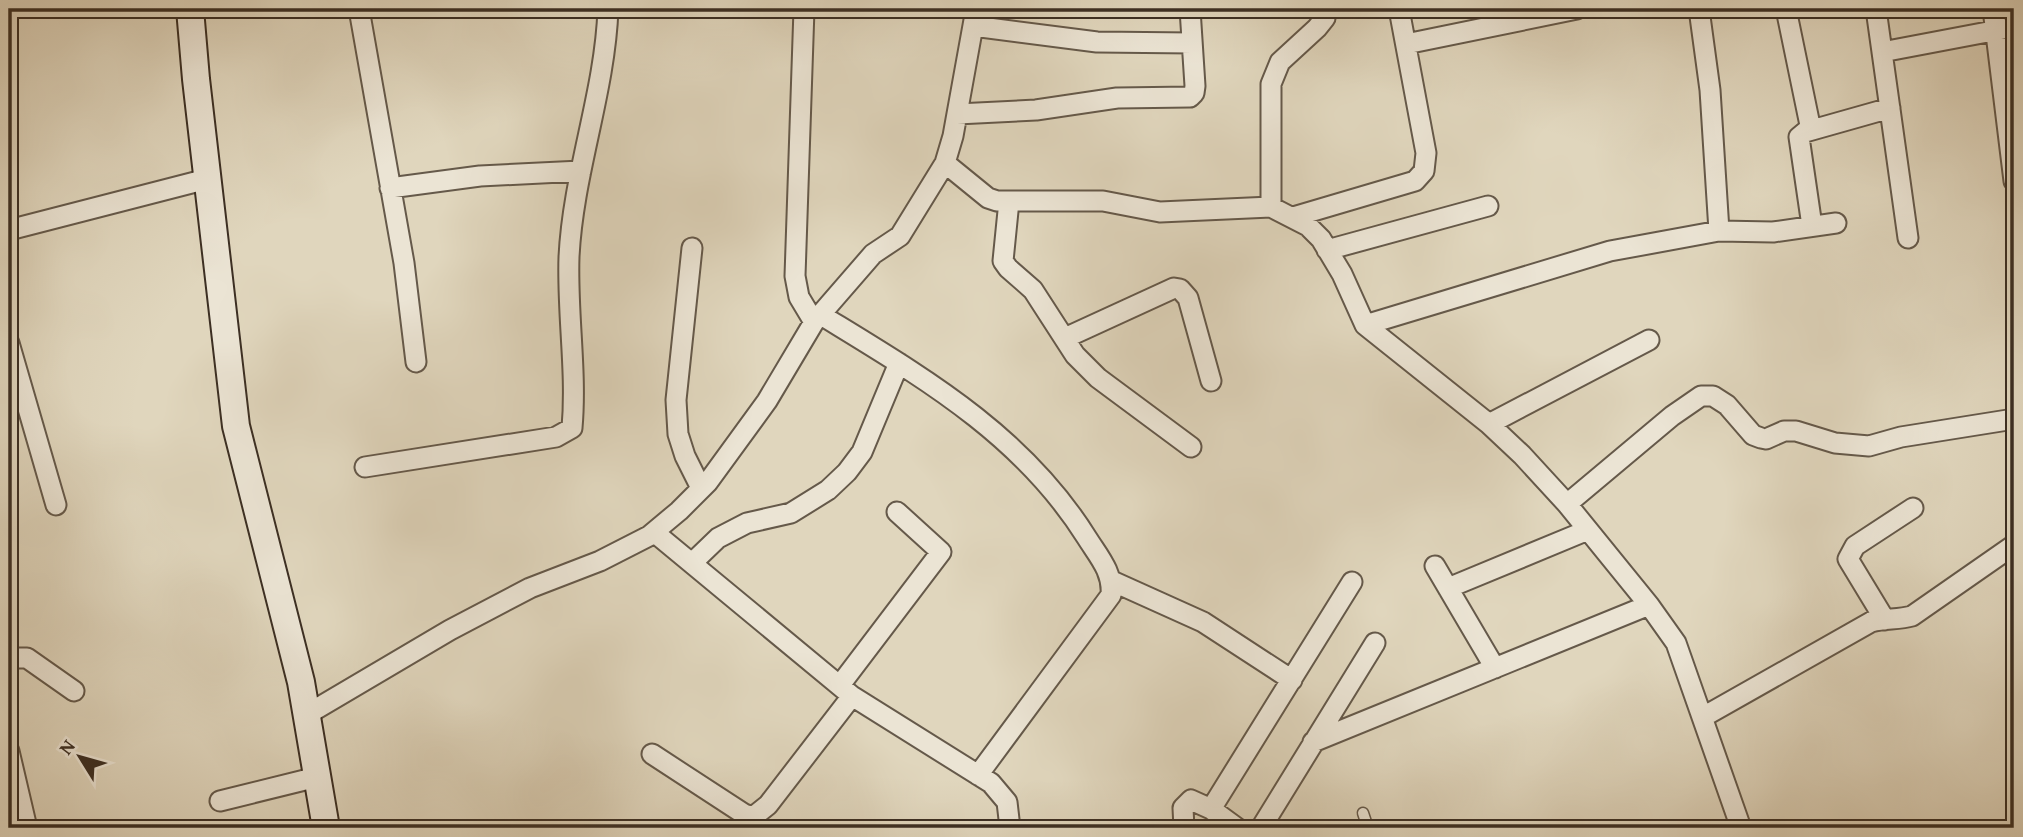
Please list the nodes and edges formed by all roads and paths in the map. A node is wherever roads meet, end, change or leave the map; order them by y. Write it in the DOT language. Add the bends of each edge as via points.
graph roads {
  1 [pos="190,9"];
  2 [pos="359,9"];
  3 [pos="608,9"];
  4 [pos="804,9"];
  5 [pos="1190,9"];
  6 [pos="1322,9"];
  7 [pos="1399,9"];
  8 [pos="1577,9"];
  9 [pos="1699,9"];
  10 [pos="1786,9"];
  11 [pos="1876,9"];
  12 [pos="1993,9"];
  13 [pos="974,18"];
  14 [pos="2005,28"];
  15 [pos="1192,43"];
  16 [pos="1406,44"];
  17 [pos="1882,52"];
  18 [pos="1890,108"];
  19 [pos="957,114"];
  20 [pos="1811,130"];
  21 [pos="945,163"];
  22 [pos="581,171"];
  23 [pos="208,179"];
  24 [pos="2014,181"];
  25 [pos="390,188"];
  26 [pos="1009,201"];
  27 [pos="1488,206"];
  28 [pos="1271,207"];
  29 [pos="1293,217"];
  30 [pos="1836,223"];
  31 [pos="9,224"];
  32 [pos="1812,226"];
  33 [pos="1719,231"];
  34 [pos="1908,238"];
  35 [pos="692,248"];
  36 [pos="1327,250"];
  37 [pos="817,318"];
  38 [pos="1365,325"];
  39 [pos="1065,338"];
  40 [pos="1649,340"];
  41 [pos="9,343"];
  42 [pos="416,362"];
  43 [pos="899,363"];
  44 [pos="1211,381"];
  45 [pos="2014,418"];
  46 [pos="1489,424"];
  47 [pos="1191,447"];
  48 [pos="365,467"];
  49 [pos="701,488"];
  50 [pos="1567,504"];
  51 [pos="56,505"];
  52 [pos="1913,508"];
  53 [pos="897,512"];
  54 [pos="1588,530"];
  55 [pos="654,533"];
  56 [pos="2014,545"];
  57 [pos="692,563"];
  58 [pos="1436,566"];
  59 [pos="1112,582"];
  60 [pos="1352,582"];
  61 [pos="1448,588"];
  62 [pos="1649,605"];
  63 [pos="1885,620"];
  64 [pos="1375,643"];
  65 [pos="9,658"];
  66 [pos="1495,668"];
  67 [pos="1292,680"];
  68 [pos="846,690"];
  69 [pos="74,691"];
  70 [pos="306,715"];
  71 [pos="1703,717"];
  72 [pos="1313,742"];
  73 [pos="9,751"];
  74 [pos="652,754"];
  75 [pos="978,775"];
  76 [pos="317,777"];
  77 [pos="12,783"];
  78 [pos="220,801"];
  79 [pos="1211,809"];
  80 [pos="1363,813"];
  81 [pos="27,828"];
  82 [pos="326,828"];
  83 [pos="1010,828"];
  84 [pos="1184,828"];
  85 [pos="1237,828"];
  86 [pos="1261,828"];
  87 [pos="1368,828"];
  88 [pos="1741,828"];
  1 -- 23 [label="street"];
  2 -- 25 [label="street"];
  3 -- 22 [label="street" via="607,44"];
  4 -- 37 [label="street" via="795,276 799,297"];
  5 -- 15 [label="street"];
  6 -- 28 [label="street" via="1325,18 1280,62 1271,84"];
  7 -- 16 [label="street"];
  8 -- 16 [label="street"];
  9 -- 33 [label="street" via="1710,90"];
  10 -- 20 [label="street"];
  11 -- 17 [label="street"];
  12 -- 14 [label="street"];
  13 -- 15 [label="street" via="1097,42"];
  13 -- 19 [label="street"];
  14 -- 17 [label="street"];
  14 -- 24 [label="street"];
  15 -- 19 [label="street" via="1195,93 1189,97 1116,98 1036,110"];
  16 -- 29 [label="street" via="1426,153 1424,171 1415,181"];
  17 -- 18 [label="street"];
  18 -- 20 [label="street"];
  18 -- 34 [label="street"];
  19 -- 21 [label="street"];
  20 -- 32 [label="street" via="1800,137"];
  21 -- 26 [label="street" via="988,198"];
  21 -- 37 [label="street" via="900,236 873,254"];
  22 -- 25 [label="street" via="480,176"];
  22 -- 48 [label="street" via="569,256 572,428 556,437"];
  23 -- 31 [label="street"];
  23 -- 70 [label="street" via="236,426"];
  25 -- 42 [label="street"];
  26 -- 28 [label="street" via="1103,201 1160,212"];
  26 -- 39 [label="street" via="1003,261 1034,290"];
  27 -- 36 [label="street"];
  28 -- 29 [label="street"];
  29 -- 36 [label="street" via="1308,226"];
  30 -- 32 [label="street"];
  32 -- 33 [label="street" via="1773,232"];
  33 -- 38 [label="street" via="1609,251"];
  35 -- 49 [label="street" via="676,400 678,434"];
  36 -- 38 [label="street"];
  37 -- 43 [label="street"];
  37 -- 49 [label="street" via="767,401"];
  38 -- 46 [label="street"];
  39 -- 44 [label="street" via="1180,289 1188,298"];
  39 -- 47 [label="street" via="1098,378"];
  40 -- 46 [label="street"];
  41 -- 51 [label="street"];
  43 -- 57 [label="street" via="862,452 847,472 791,513 747,523 718,538"];
  43 -- 59 [label="street" via="1004,439 1042,477 1071,513"];
  45 -- 50 [label="street" via="1869,446 1835,443 1796,430 1766,439 1753,435 1727,405 1713,396 1701,396"];
  46 -- 50 [label="street"];
  49 -- 55 [label="street"];
  50 -- 54 [label="street"];
  52 -- 63 [label="street" via="1855,547 1848,559"];
  53 -- 68 [label="street" via="941,552"];
  54 -- 61 [label="street"];
  54 -- 62 [label="street"];
  55 -- 57 [label="street"];
  55 -- 70 [label="street" via="600,561 530,588"];
  56 -- 63 [label="street" via="1912,615"];
  57 -- 68 [label="street"];
  58 -- 61 [label="street"];
  59 -- 67 [label="street" via="1203,622"];
  59 -- 75 [label="street" via="1111,595"];
  60 -- 67 [label="street"];
  61 -- 66 [label="street"];
  62 -- 66 [label="street"];
  62 -- 71 [label="street" via="1676,643"];
  63 -- 71 [label="street" via="1871,622"];
  64 -- 72 [label="street"];
  65 -- 69 [label="street" via="34,661"];
  66 -- 72 [label="street"];
  67 -- 79 [label="street"];
  68 -- 74 [label="street" via="768,806 753,817"];
  68 -- 75 [label="street"];
  70 -- 76 [label="street"];
  71 -- 88 [label="street"];
  72 -- 86 [label="street"];
  73 -- 77 [label="street"];
  75 -- 83 [label="street" via="1007,802"];
  76 -- 78 [label="street"];
  76 -- 82 [label="street"];
  77 -- 81 [label="street"];
  79 -- 84 [label="street" via="1191,800 1183,808"];
  79 -- 85 [label="street"];
  80 -- 87 [label="lane"];
}
